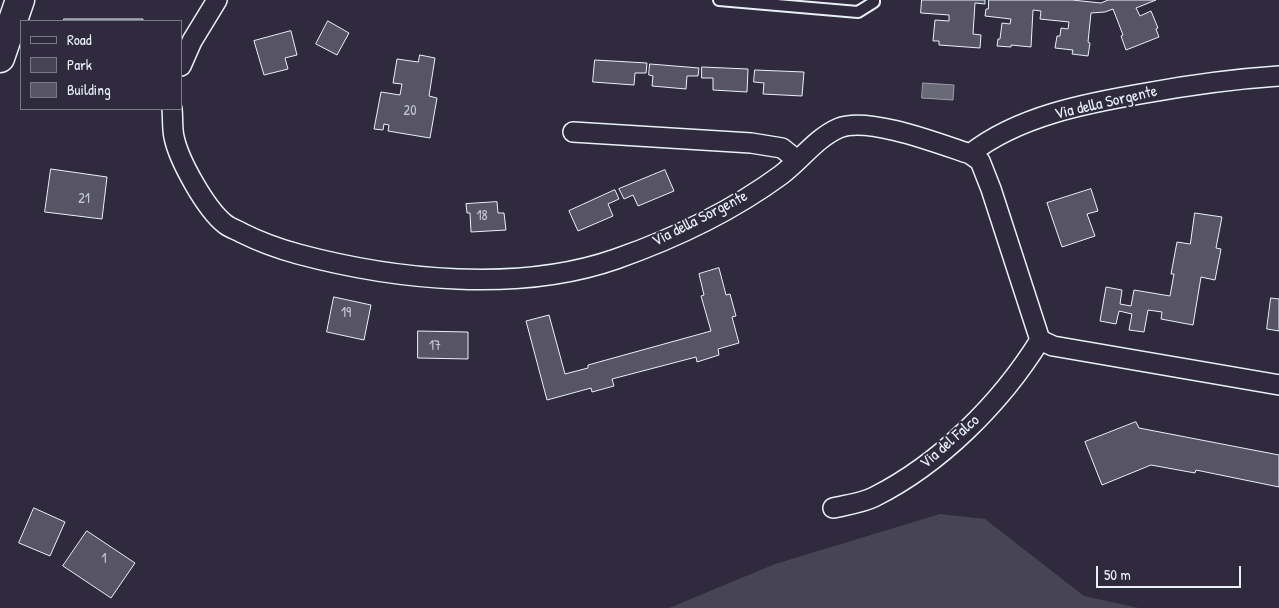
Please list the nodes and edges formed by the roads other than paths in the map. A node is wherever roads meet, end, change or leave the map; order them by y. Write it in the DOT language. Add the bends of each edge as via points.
graph roads {
  1 [pos="20,0"];
  2 [pos="217,0"];
  3 [pos="719,0"];
  4 [pos="874,0"];
  5 [pos="0,58"];
  6 [pos="182,64"];
  7 [pos="1279,76"];
  8 [pos="172,110"];
  9 [pos="573,132"];
  10 [pos="970,154"];
  11 [pos="797,160"];
  12 [pos="1040,340"];
  13 [pos="1279,385"];
  14 [pos="833,508"];
  1 -- 5 [label="street"];
  2 -- 6 [label="street"];
  3 -- 4 [label="lane" via="858,12"];
  7 -- 10 [label="street, Via della Sorgente" via="1181,87 1065,110 985,142"];
  8 -- 11 [label="street, Via della Sorgente" via="174,137 186,165 203,199 226,225 268,246 312,258 373,271 448,279 508,278 566,272 614,260 674,236 729,208 782,174"];
  9 -- 11 [label="street" via="751,144 782,148"];
  10 -- 11 [label="street, Via della Sorgente" via="863,125 840,128"];
  10 -- 12 [label="street" via="980,161 991,189"];
  12 -- 13 [label="street" via="1053,346"];
  12 -- 14 [label="street, Via del Falco" via="1004,392 941,453 872,498"];
}
